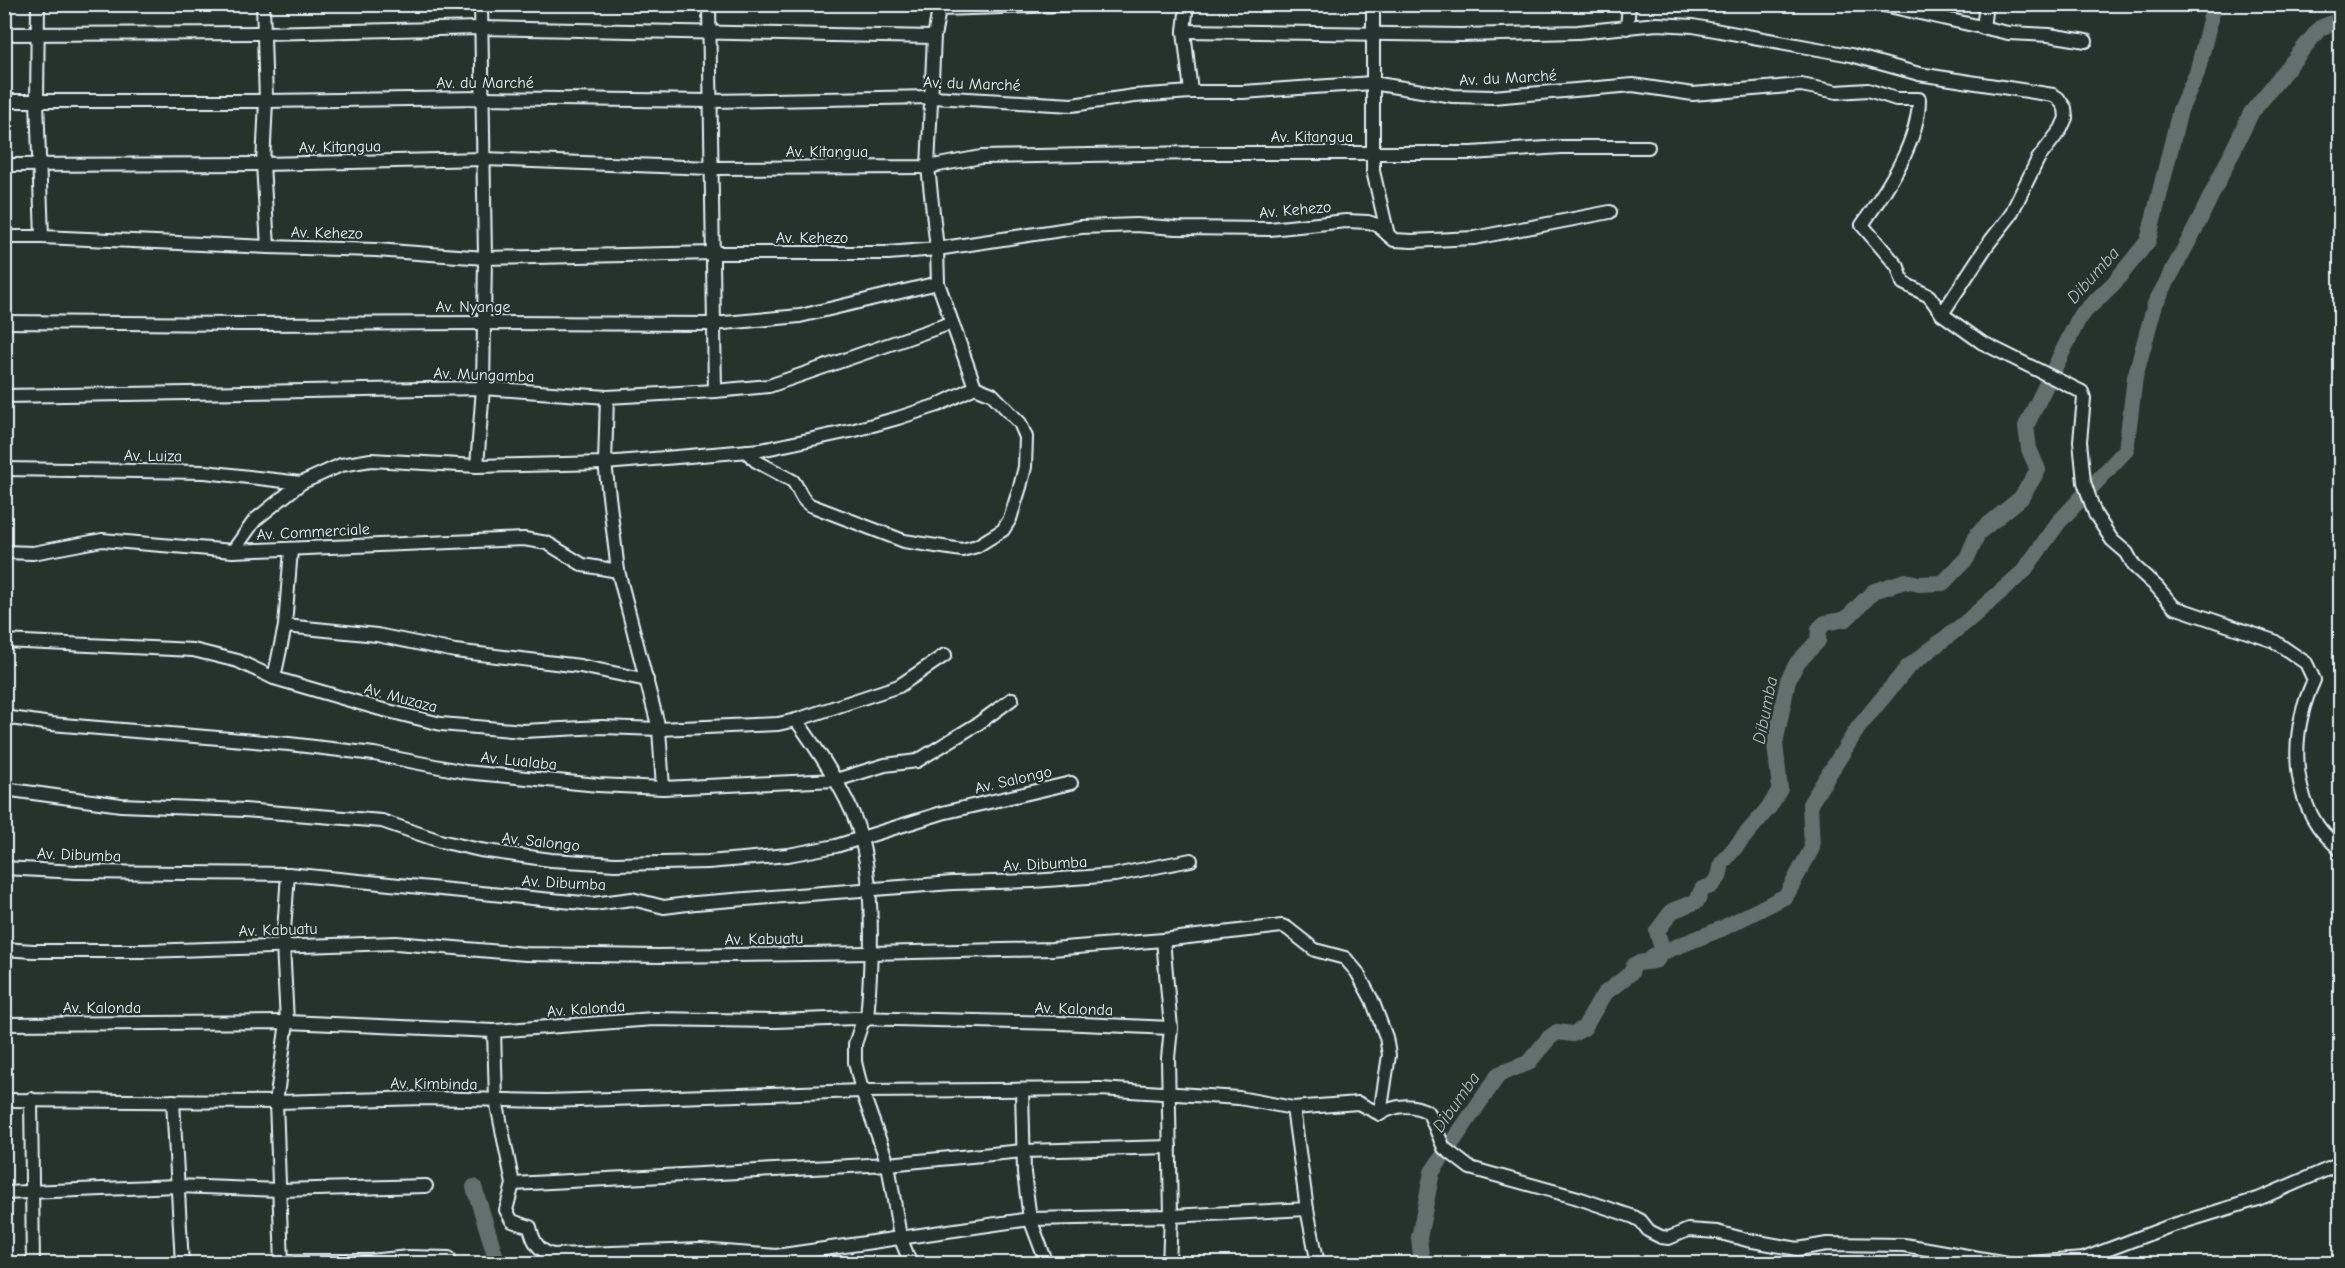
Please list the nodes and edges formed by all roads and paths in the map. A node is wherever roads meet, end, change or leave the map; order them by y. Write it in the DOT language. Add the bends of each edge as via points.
graph roads {
  1 [pos="38,4"];
  2 [pos="263,4"];
  3 [pos="481,4"];
  4 [pos="709,4"];
  5 [pos="1093,4"];
  6 [pos="1187,4"];
  7 [pos="1373,4"];
  8 [pos="1629,4"];
  9 [pos="1880,4"];
  10 [pos="1986,4"];
  11 [pos="940,7"];
  12 [pos="480,28"];
  13 [pos="1627,28"];
  14 [pos="1983,28"];
  15 [pos="1184,31"];
  16 [pos="263,33"];
  17 [pos="708,33"];
  18 [pos="4,34"];
  19 [pos="38,34"];
  20 [pos="1371,34"];
  21 [pos="934,37"];
  22 [pos="2086,41"];
  23 [pos="1372,83"];
  24 [pos="1191,92"];
  25 [pos="933,97"];
  26 [pos="483,98"];
  27 [pos="4,101"];
  28 [pos="37,101"];
  29 [pos="266,101"];
  30 [pos="710,101"];
  31 [pos="1648,147"];
  32 [pos="1373,153"];
  33 [pos="484,159"];
  34 [pos="38,164"];
  35 [pos="263,164"];
  36 [pos="4,165"];
  37 [pos="928,167"];
  38 [pos="710,168"];
  39 [pos="1610,212"];
  40 [pos="1388,235"];
  41 [pos="4,237"];
  42 [pos="42,237"];
  43 [pos="268,248"];
  44 [pos="938,249"];
  45 [pos="714,253"];
  46 [pos="485,258"];
  47 [pos="938,283"];
  48 [pos="1941,314"];
  49 [pos="4,322"];
  50 [pos="483,322"];
  51 [pos="951,323"];
  52 [pos="712,324"];
  53 [pos="975,387"];
  54 [pos="483,388"];
  55 [pos="715,391"];
  56 [pos="4,396"];
  57 [pos="607,397"];
  58 [pos="746,451"];
  59 [pos="604,463"];
  60 [pos="477,466"];
  61 [pos="4,469"];
  62 [pos="301,483"];
  63 [pos="291,549"];
  64 [pos="233,551"];
  65 [pos="4,552"];
  66 [pos="618,571"];
  67 [pos="285,626"];
  68 [pos="4,641"];
  69 [pos="945,655"];
  70 [pos="274,678"];
  71 [pos="647,680"];
  72 [pos="1012,699"];
  73 [pos="4,717"];
  74 [pos="796,720"];
  75 [pos="659,729"];
  76 [pos="836,780"];
  77 [pos="1071,783"];
  78 [pos="663,788"];
  79 [pos="4,789"];
  80 [pos="861,838"];
  81 [pos="2340,850"];
  82 [pos="1191,860"];
  83 [pos="4,868"];
  84 [pos="288,874"];
  85 [pos="869,891"];
  86 [pos="1163,940"];
  87 [pos="283,945"];
  88 [pos="4,949"];
  89 [pos="870,953"];
  90 [pos="867,1019"];
  91 [pos="287,1022"];
  92 [pos="4,1024"];
  93 [pos="1171,1028"];
  94 [pos="494,1031"];
  95 [pos="1022,1090"];
  96 [pos="862,1091"];
  97 [pos="1169,1092"];
  98 [pos="31,1099"];
  99 [pos="4,1100"];
  100 [pos="496,1100"];
  101 [pos="173,1101"];
  102 [pos="276,1102"];
  103 [pos="1293,1108"];
  104 [pos="1380,1114"];
  105 [pos="1170,1147"];
  106 [pos="1023,1152"];
  107 [pos="888,1164"];
  108 [pos="2340,1164"];
  109 [pos="513,1184"];
  110 [pos="177,1186"];
  111 [pos="426,1186"];
  112 [pos="33,1190"];
  113 [pos="280,1190"];
  114 [pos="4,1193"];
  115 [pos="1307,1209"];
  116 [pos="1171,1216"];
  117 [pos="1030,1219"];
  118 [pos="900,1237"];
  119 [pos="700,1250"];
  120 [pos="449,1258"];
  121 [pos="776,1260"];
  122 [pos="282,1262"];
  123 [pos="33,1263"];
  124 [pos="182,1263"];
  125 [pos="699,1263"];
  126 [pos="911,1263"];
  127 [pos="1047,1263"];
  128 [pos="1169,1263"];
  129 [pos="1318,1263"];
  130 [pos="2013,1263"];
  1 -- 19 [label="street"];
  2 -- 16 [label="street"];
  3 -- 12 [label="street"];
  4 -- 17 [label="street"];
  5 -- 11 [label="street"];
  6 -- 15 [label="street"];
  7 -- 20 [label="street"];
  8 -- 13 [label="street"];
  9 -- 14 [label="street"];
  10 -- 14 [label="street"];
  11 -- 21 [label="street"];
  12 -- 16 [label="street"];
  12 -- 17 [label="street"];
  12 -- 26 [label="street"];
  13 -- 20 [label="street"];
  13 -- 48 [label="street" via="1657,24 1693,26 1851,55 1919,74 2058,98 2066,118 2061,129 2038,159 2010,216"];
  14 -- 22 [label="street"];
  15 -- 20 [label="street"];
  15 -- 24 [label="street"];
  16 -- 19 [label="street"];
  16 -- 29 [label="street"];
  17 -- 21 [label="street"];
  17 -- 30 [label="street"];
  18 -- 19 [label="street"];
  19 -- 28 [label="street"];
  20 -- 23 [label="street"];
  21 -- 25 [label="street"];
  23 -- 24 [label="street, Av. du Marché"];
  23 -- 32 [label="street"];
  23 -- 48 [label="street, Av. du Marché" via="1453,96 1493,97 1633,85 1693,94 1801,85 1919,99 1919,113 1901,162 1862,225 1898,267 1904,283 1929,296"];
  24 -- 25 [label="street, Av. du Marché" via="1072,105"];
  25 -- 30 [label="street, Av. du Marché"];
  25 -- 37 [label="street"];
  26 -- 29 [label="street, Av. du Marché"];
  26 -- 30 [label="street, Av. du Marché"];
  26 -- 33 [label="street"];
  27 -- 28 [label="street, Av. du Marché"];
  28 -- 29 [label="street, Av. du Marché"];
  28 -- 34 [label="street"];
  29 -- 35 [label="street"];
  30 -- 38 [label="street"];
  31 -- 32 [label="street, Av. Kitangua"];
  32 -- 37 [label="street, Av. Kitangua" via="981,157"];
  32 -- 40 [label="street" via="1373,171"];
  33 -- 35 [label="street, Av. Kitangua"];
  33 -- 38 [label="street, Av. Kitangua"];
  33 -- 46 [label="street"];
  34 -- 35 [label="street, Av. Kitangua"];
  34 -- 36 [label="street, Av. Kitangua"];
  34 -- 42 [label="street"];
  35 -- 43 [label="street"];
  37 -- 38 [label="street, Av. Kitangua"];
  37 -- 44 [label="street"];
  38 -- 45 [label="street"];
  39 -- 40 [label="street, Av. Kehezo" via="1474,238 1412,241 1394,240"];
  40 -- 44 [label="street, Av. Kehezo" via="1377,225 1346,221 1270,229 1103,226"];
  41 -- 42 [label="street, Av. Kehezo"];
  42 -- 43 [label="street, Av. Kehezo"];
  43 -- 46 [label="street, Av. Kehezo"];
  44 -- 45 [label="street, Av. Kehezo" via="888,253"];
  44 -- 47 [label="street"];
  45 -- 46 [label="street, Av. Kehezo"];
  45 -- 52 [label="street"];
  46 -- 50 [label="street"];
  47 -- 51 [label="street"];
  47 -- 52 [label="street, Av. Nyange" via="800,316"];
  48 -- 81 [label="street" via="1981,342 2082,392 2080,441 2085,482 2095,514 2134,566 2174,607 2274,641 2306,663 2314,680 2297,733 2297,762 2306,802 2318,827"];
  49 -- 50 [label="street, Av. Nyange"];
  50 -- 52 [label="street, Av. Nyange"];
  50 -- 54 [label="street"];
  51 -- 53 [label="street"];
  51 -- 55 [label="street, Av. Mungamba" via="769,386"];
  52 -- 55 [label="street"];
  53 -- 58 [label="street" via="938,405 855,430"];
  53 -- 58 [label="street" via="992,394 1020,423 1027,449 1010,519 1003,530 977,546 962,550 904,541 810,505 801,498 793,481 756,461"];
  54 -- 56 [label="street, Av. Mungamba"];
  54 -- 57 [label="street, Av. Mungamba"];
  54 -- 60 [label="street"];
  55 -- 57 [label="street, Av. Mungamba"];
  57 -- 59 [label="street"];
  58 -- 59 [label="street"];
  59 -- 60 [label="street"];
  59 -- 66 [label="street"];
  60 -- 62 [label="street" via="370,460 341,465"];
  61 -- 62 [label="street, Av. Luiza" via="205,472"];
  62 -- 64 [label="street" via="255,520"];
  63 -- 64 [label="street, Av. Commerciale"];
  63 -- 66 [label="street, Av. Commerciale" via="524,539 547,543 583,565"];
  63 -- 67 [label="street"];
  64 -- 65 [label="street, Av. Commerciale" via="102,540 33,553"];
  66 -- 71 [label="street"];
  67 -- 70 [label="street"];
  67 -- 71 [label="street" via="377,635"];
  68 -- 70 [label="street, Av. Muzaza" via="193,650 238,661"];
  69 -- 74 [label="street, Av. Muzaza" via="899,686"];
  70 -- 75 [label="street, Av. Muzaza" via="441,724 523,731"];
  71 -- 75 [label="street"];
  72 -- 76 [label="street, Av. Lualaba" via="917,761 885,765"];
  73 -- 78 [label="street, Av. Lualaba" via="300,745 374,754 465,772"];
  74 -- 75 [label="street, Av. Muzaza"];
  74 -- 76 [label="street"];
  75 -- 78 [label="street"];
  76 -- 78 [label="street, Av. Lualaba"];
  76 -- 80 [label="street"];
  77 -- 80 [label="street, Av. Salongo" via="952,810"];
  79 -- 80 [label="street, Av. Salongo" via="121,805 382,821 480,850 615,864 788,855"];
  80 -- 85 [label="street"];
  82 -- 85 [label="street, Av. Dibumba" via="1115,875"];
  83 -- 84 [label="street, Av. Dibumba"];
  84 -- 85 [label="street, Av. Dibumba" via="593,904 632,899 664,908"];
  84 -- 87 [label="street"];
  85 -- 89 [label="street"];
  86 -- 89 [label="street, Av. Kabuatu" via="1052,949"];
  86 -- 93 [label="street"];
  86 -- 104 [label="street, Av. Kabuatu" via="1282,926 1315,950 1345,957 1372,1000 1386,1038 1389,1055"];
  87 -- 88 [label="street, Av. Kabuatu" via="144,951"];
  87 -- 89 [label="street, Av. Kabuatu" via="396,943 526,954 658,956"];
  87 -- 91 [label="street"];
  89 -- 90 [label="street"];
  90 -- 93 [label="street, Av. Kalonda"];
  90 -- 94 [label="street, Av. Kalonda" via="653,1019"];
  90 -- 96 [label="street" via="855,1044"];
  91 -- 92 [label="street, Av. Kalonda"];
  91 -- 94 [label="street, Av. Kalonda"];
  91 -- 102 [label="street"];
  93 -- 97 [label="street"];
  94 -- 100 [label="street"];
  95 -- 96 [label="street, Av. Kimbinda"];
  95 -- 97 [label="street, Av. Kimbinda"];
  95 -- 106 [label="street"];
  96 -- 100 [label="street, Av. Kimbinda"];
  96 -- 107 [label="street"];
  97 -- 103 [label="street, Av. Kimbinda" via="1239,1098"];
  97 -- 105 [label="street"];
  98 -- 99 [label="street, Av. Kimbinda"];
  98 -- 101 [label="street, Av. Kimbinda"];
  98 -- 112 [label="street"];
  100 -- 102 [label="street, Av. Kimbinda"];
  100 -- 109 [label="street"];
  101 -- 102 [label="street, Av. Kimbinda"];
  101 -- 110 [label="street"];
  102 -- 113 [label="street"];
  103 -- 104 [label="street, Av. Kimbinda" via="1358,1103"];
  103 -- 115 [label="street"];
  104 -- 130 [label="street" via="1390,1108 1423,1109 1429,1113 1447,1151 1470,1168 1634,1217 1661,1237 1688,1230 1798,1249 1827,1244 1904,1245"];
  105 -- 106 [label="street"];
  105 -- 116 [label="street"];
  106 -- 107 [label="street"];
  106 -- 117 [label="street"];
  107 -- 109 [label="street"];
  107 -- 118 [label="street"];
  108 -- 130 [label="street" via="2258,1199 2083,1259"];
  109 -- 119 [label="street" via="507,1216 530,1227 534,1243 547,1254"];
  110 -- 112 [label="street"];
  110 -- 113 [label="street"];
  110 -- 124 [label="street"];
  111 -- 113 [label="street"];
  112 -- 114 [label="street"];
  112 -- 123 [label="street"];
  113 -- 122 [label="street"];
  115 -- 116 [label="street"];
  115 -- 129 [label="street"];
  116 -- 117 [label="street"];
  116 -- 128 [label="street"];
  117 -- 118 [label="street"];
  117 -- 127 [label="street"];
  118 -- 121 [label="street"];
  118 -- 126 [label="street"];
  119 -- 121 [label="street"];
  119 -- 125 [label="street"];
  120 -- 122 [label="street"];
}
